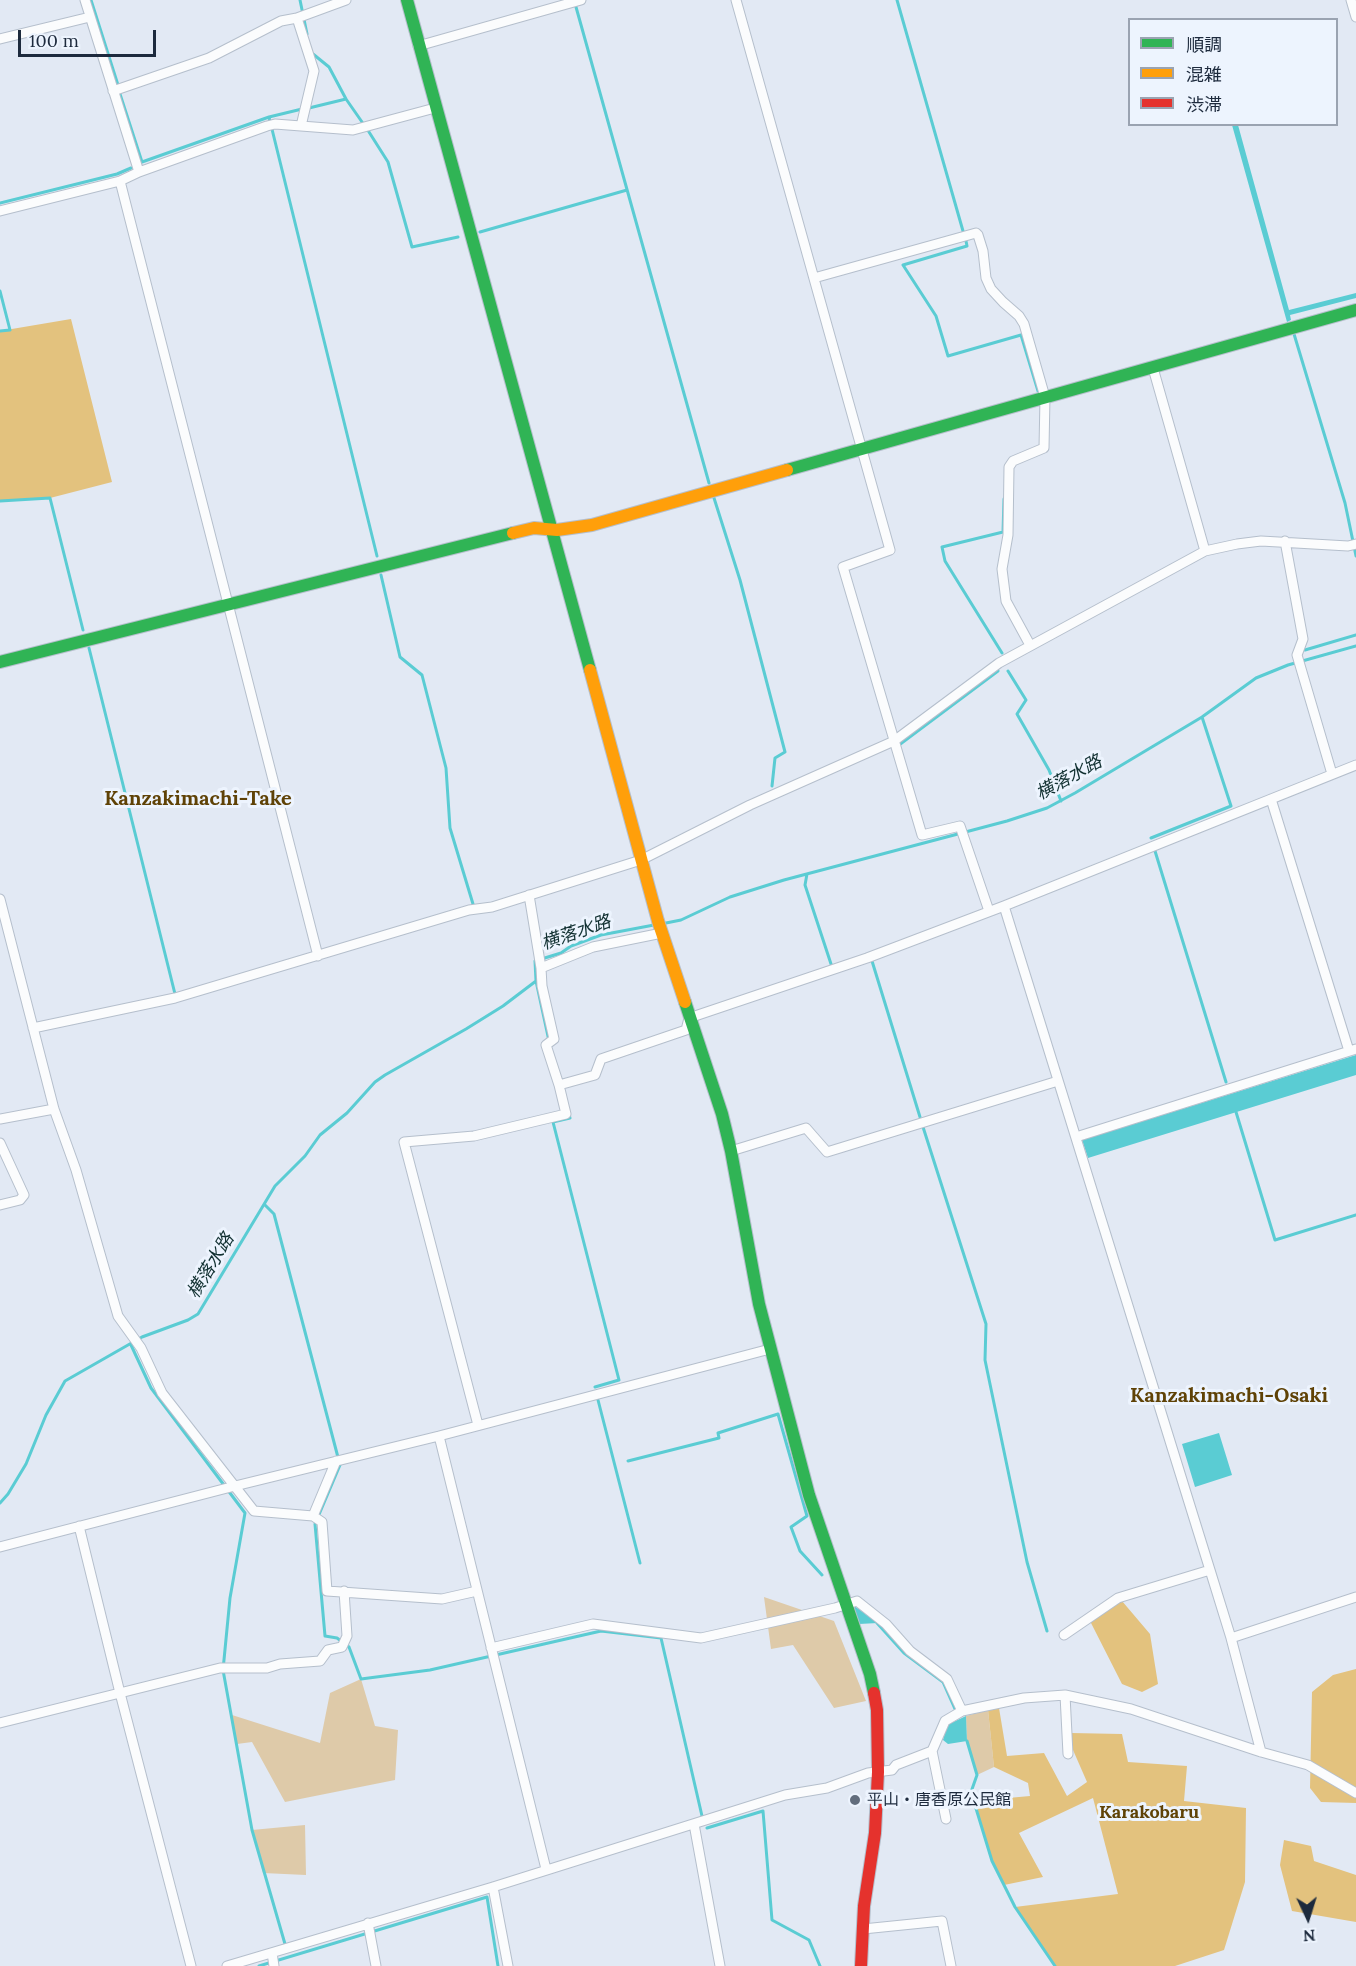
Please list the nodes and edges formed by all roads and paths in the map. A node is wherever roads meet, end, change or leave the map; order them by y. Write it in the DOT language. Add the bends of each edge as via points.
graph roads {
  1 [pos="85,0"];
  2 [pos="346,0"];
  3 [pos="407,0"];
  4 [pos="581,0"];
  5 [pos="736,0"];
  6 [pos="1351,0"];
  7 [pos="90,17"];
  8 [pos="1356,17"];
  9 [pos="297,18"];
  10 [pos="0,39"];
  11 [pos="418,46"];
  12 [pos="113,91"];
  13 [pos="435,108"];
  14 [pos="302,126"];
  15 [pos="139,172"];
  16 [pos="120,181"];
  17 [pos="0,211"];
  18 [pos="814,278"];
  19 [pos="1356,310"];
  20 [pos="1153,368"];
  21 [pos="1045,397"];
  22 [pos="862,448"];
  23 [pos="550,528"];
  24 [pos="1285,541"];
  25 [pos="1352,545"];
  26 [pos="1205,551"];
  27 [pos="229,605"];
  28 [pos="1030,645"];
  29 [pos="0,662"];
  30 [pos="894,741"];
  31 [pos="1356,765"];
  32 [pos="1332,774"];
  33 [pos="1271,799"];
  34 [pos="641,860"];
  35 [pos="529,896"];
  36 [pos="0,899"];
  37 [pos="1004,906"];
  38 [pos="989,911"];
  39 [pos="660,927"];
  40 [pos="318,956"];
  41 [pos="540,962"];
  42 [pos="689,1018"];
  43 [pos="33,1028"];
  44 [pos="1353,1050"];
  45 [pos="1058,1081"];
  46 [pos="559,1085"];
  47 [pos="54,1109"];
  48 [pos="0,1119"];
  49 [pos="1076,1137"];
  50 [pos="0,1143"];
  51 [pos="731,1151"];
  52 [pos="0,1205"];
  53 [pos="770,1349"];
  54 [pos="478,1425"];
  55 [pos="439,1436"];
  56 [pos="341,1460"];
  57 [pos="235,1486"];
  58 [pos="313,1516"];
  59 [pos="79,1526"];
  60 [pos="0,1547"];
  61 [pos="1210,1570"];
  62 [pos="344,1591"];
  63 [pos="477,1592"];
  64 [pos="1356,1597"];
  65 [pos="845,1604"];
  66 [pos="1064,1635"];
  67 [pos="1231,1638"];
  68 [pos="491,1648"];
  69 [pos="120,1693"];
  70 [pos="1065,1695"];
  71 [pos="962,1711"];
  72 [pos="0,1723"];
  73 [pos="932,1751"];
  74 [pos="1261,1752"];
  75 [pos="1068,1754"];
  76 [pos="878,1772"];
  77 [pos="1356,1793"];
  78 [pos="946,1819"];
  79 [pos="694,1824"];
  80 [pos="546,1869"];
  81 [pos="493,1887"];
  82 [pos="368,1923"];
  83 [pos="863,1929"];
  84 [pos="272,1953"];
  85 [pos="191,1966"];
  86 [pos="227,1966"];
  87 [pos="274,1966"];
  88 [pos="376,1966"];
  89 [pos="507,1966"];
  90 [pos="720,1966"];
  91 [pos="861,1966"];
  92 [pos="951,1966"];
  1 -- 7 [label="street"];
  2 -- 9 [label="street"];
  3 -- 11 [label="street"];
  4 -- 11 [label="street"];
  5 -- 18 [label="street"];
  6 -- 8 [label="street"];
  7 -- 10 [label="street"];
  7 -- 12 [label="street"];
  9 -- 12 [label="street" via="281,21 209,58"];
  9 -- 14 [label="street" via="314,71"];
  11 -- 13 [label="street"];
  12 -- 15 [label="street"];
  13 -- 14 [label="street" via="353,130"];
  13 -- 23 [label="street"];
  14 -- 15 [label="street" via="267,126"];
  15 -- 16 [label="street"];
  16 -- 17 [label="street"];
  16 -- 27 [label="street"];
  18 -- 21 [label="street" via="976,233 991,288 1028,331"];
  18 -- 22 [label="street"];
  19 -- 20 [label="street"];
  20 -- 21 [label="street"];
  20 -- 26 [label="street"];
  21 -- 22 [label="street"];
  21 -- 28 [label="street" via="1044,448 1013,461 1009,467 1008,535 1002,569 1006,601"];
  22 -- 23 [label="street" via="592,525 567,530"];
  22 -- 30 [label="street" via="890,550 843,567"];
  23 -- 27 [label="street" via="514,532"];
  23 -- 34 [label="street"];
  24 -- 25 [label="street"];
  24 -- 26 [label="street"];
  24 -- 32 [label="street" via="1303,639 1297,655"];
  26 -- 28 [label="street"];
  27 -- 29 [label="street"];
  27 -- 40 [label="street"];
  28 -- 30 [label="street" via="999,663"];
  30 -- 34 [label="street" via="750,805"];
  30 -- 38 [label="street" via="922,835 960,826"];
  31 -- 32 [label="street"];
  32 -- 33 [label="street"];
  33 -- 37 [label="street"];
  33 -- 44 [label="street"];
  34 -- 35 [label="street"];
  34 -- 39 [label="street"];
  35 -- 40 [label="street"];
  35 -- 41 [label="street"];
  36 -- 43 [label="street"];
  37 -- 38 [label="street"];
  37 -- 45 [label="street"];
  38 -- 42 [label="street" via="867,958"];
  39 -- 41 [label="street"];
  39 -- 42 [label="street"];
  40 -- 43 [label="street" via="175,998"];
  41 -- 46 [label="street"];
  42 -- 46 [label="street" via="686,1030 602,1059 595,1075"];
  42 -- 51 [label="street"];
  43 -- 47 [label="street"];
  44 -- 49 [label="street"];
  45 -- 49 [label="street"];
  45 -- 51 [label="street" via="827,1152 806,1128"];
  46 -- 54 [label="street" via="566,1114 474,1136 404,1142"];
  47 -- 48 [label="street"];
  47 -- 57 [label="street" via="118,1316 141,1348 162,1393"];
  49 -- 61 [label="street"];
  50 -- 52 [label="street" via="24,1195 20,1200"];
  51 -- 53 [label="street"];
  53 -- 54 [label="street"];
  53 -- 65 [label="street" via="809,1495"];
  54 -- 55 [label="street"];
  55 -- 56 [label="street"];
  55 -- 63 [label="street"];
  56 -- 57 [label="street"];
  56 -- 58 [label="street"];
  57 -- 58 [label="street" via="254,1511"];
  57 -- 59 [label="street"];
  58 -- 62 [label="street" via="322,1522 327,1591"];
  59 -- 60 [label="street"];
  59 -- 69 [label="street"];
  61 -- 66 [label="street" via="1118,1598"];
  61 -- 67 [label="street"];
  62 -- 63 [label="street" via="442,1599"];
  62 -- 69 [label="street" via="347,1636 342,1647 328,1650 320,1661 267,1668 223,1668"];
  63 -- 68 [label="street"];
  64 -- 67 [label="street"];
  65 -- 68 [label="street" via="701,1638 593,1624"];
  65 -- 71 [label="street" via="857,1601 886,1624 910,1651 947,1680"];
  65 -- 76 [label="street" via="870,1674 877,1710"];
  67 -- 74 [label="street"];
  68 -- 80 [label="street"];
  69 -- 72 [label="street"];
  69 -- 85 [label="street"];
  70 -- 71 [label="street" via="1024,1698"];
  70 -- 74 [label="street" via="1131,1709"];
  70 -- 75 [label="street"];
  71 -- 73 [label="street" via="945,1722"];
  73 -- 76 [label="street" via="892,1770"];
  73 -- 78 [label="street"];
  74 -- 77 [label="street" via="1308,1765"];
  76 -- 79 [label="street" via="827,1788 785,1795"];
  76 -- 83 [label="street"];
  79 -- 80 [label="street"];
  79 -- 90 [label="street"];
  80 -- 81 [label="street"];
  81 -- 82 [label="street"];
  81 -- 89 [label="street"];
  82 -- 84 [label="street"];
  82 -- 88 [label="street"];
  83 -- 91 [label="street"];
  83 -- 92 [label="street" via="942,1921"];
  84 -- 86 [label="street"];
  84 -- 87 [label="street"];
}
